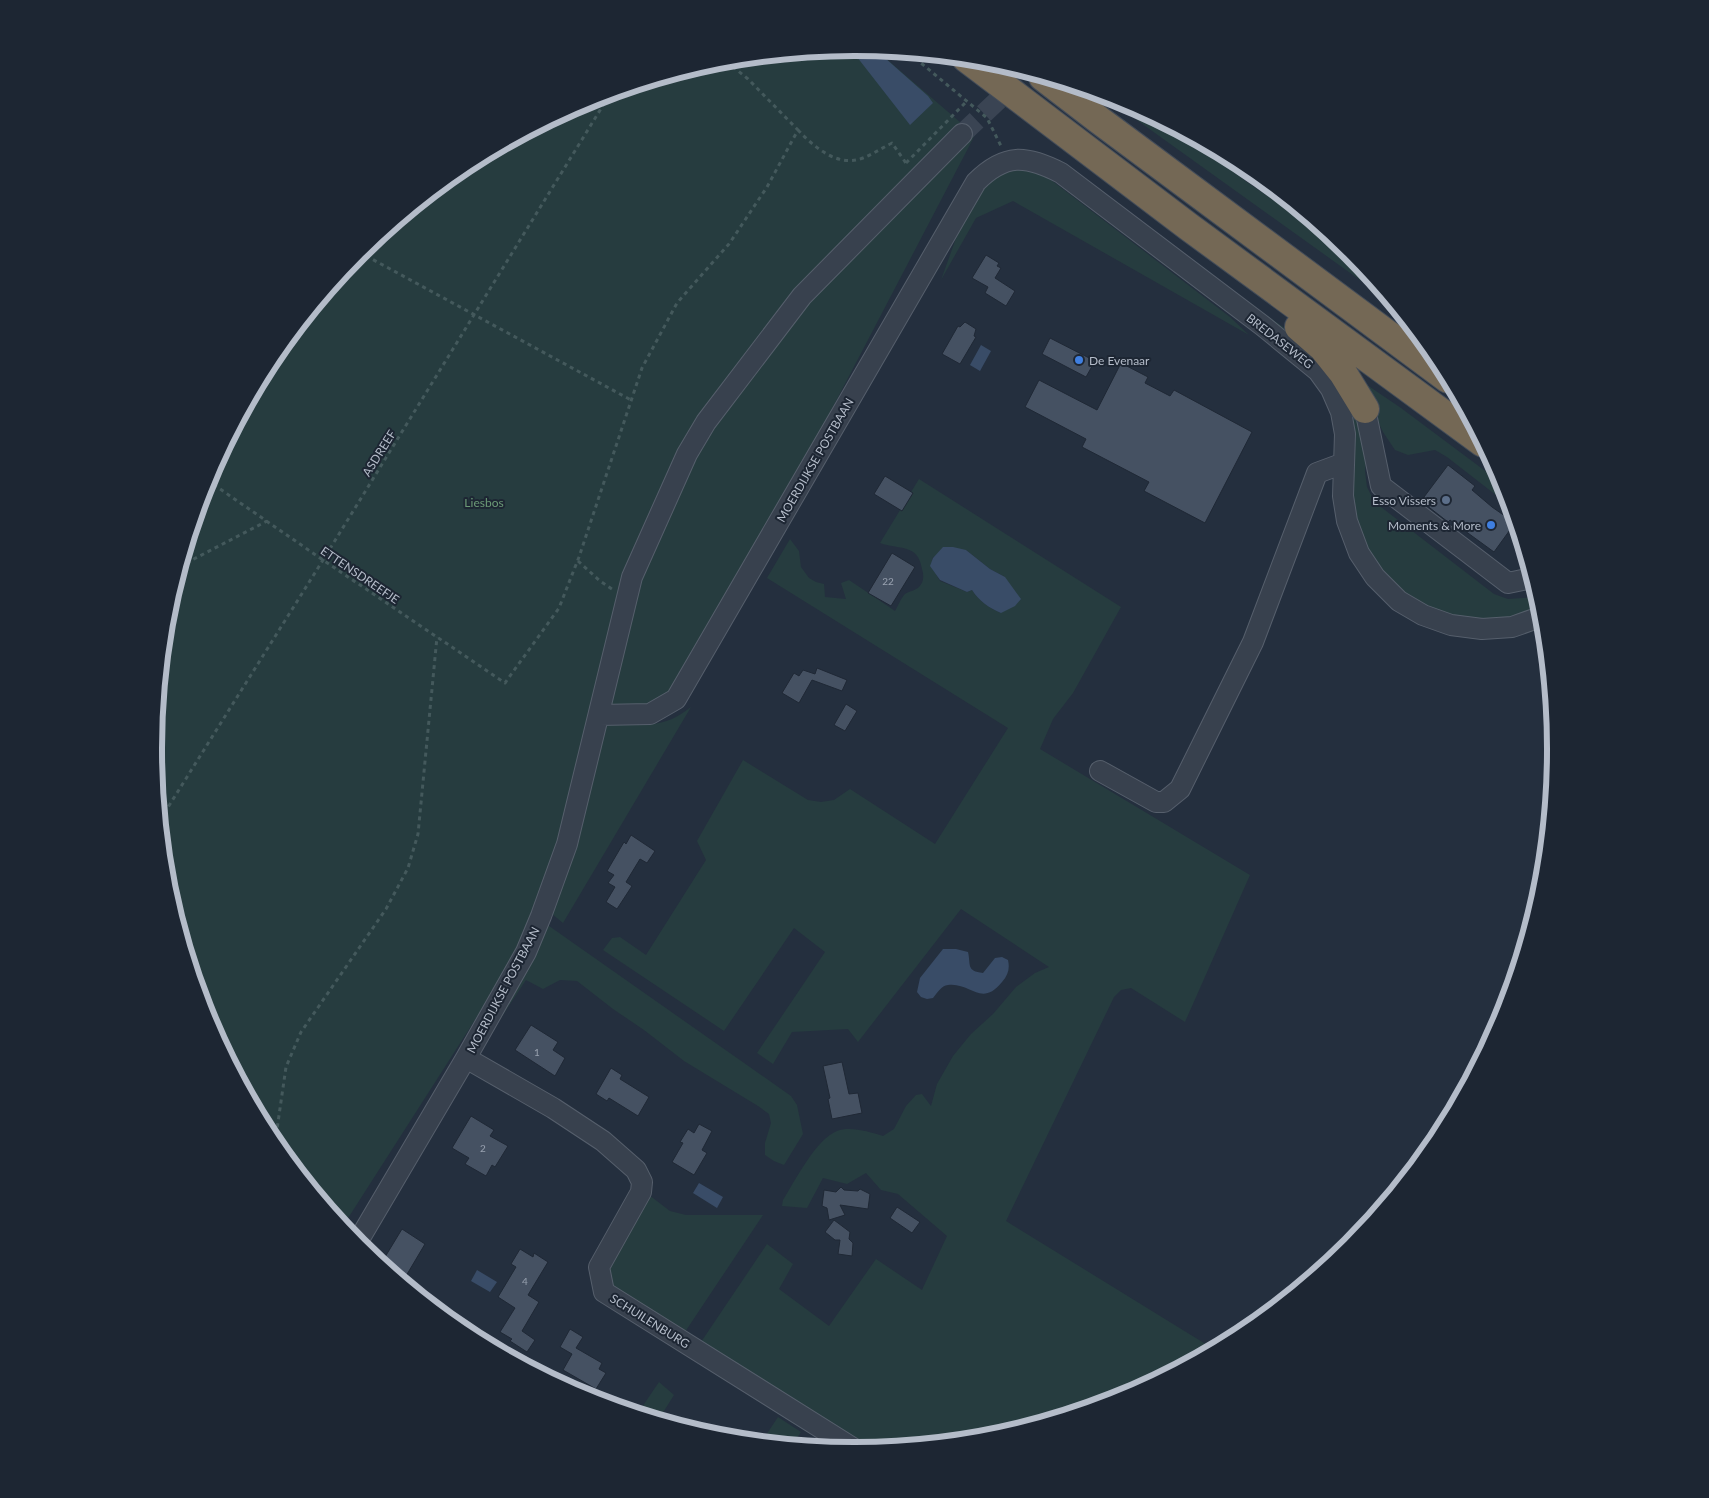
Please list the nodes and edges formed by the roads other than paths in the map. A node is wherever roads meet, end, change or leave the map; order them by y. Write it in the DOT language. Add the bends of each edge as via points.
graph roads {
  1 [pos="979,68"];
  2 [pos="1055,86"];
  3 [pos="962,134"];
  4 [pos="1006,160"];
  5 [pos="1190,227"];
  6 [pos="1433,367"];
  7 [pos="1365,409"];
  8 [pos="1472,436"];
  9 [pos="1344,464"];
  10 [pos="1526,579"];
  11 [pos="1535,619"];
  12 [pos="599,715"];
  13 [pos="1100,771"];
  14 [pos="466,1058"];
  15 [pos="362,1235"];
  16 [pos="842,1441"];
  1 -- 5 [label="highway"];
  2 -- 6 [label="highway"];
  3 -- 12 [label="street, MOERDIJKSE POSTBAAN" via="802,296 706,422 687,454 632,577"];
  4 -- 9 [label="street, BREDASEWEG" via="1027,160 1060,173 1318,371 1331,389 1341,412 1345,434"];
  4 -- 12 [label="street, MOERDIJKSE POSTBAAN" via="989,169 976,182 676,699 650,714"];
  5 -- 7 [label="highway" via="1244,284 1323,348"];
  5 -- 8 [label="highway"];
  7 -- 10 [label="street" via="1381,486 1508,583"];
  9 -- 11 [label="street, BREDASEWEG" via="1347,521 1359,553 1375,577 1399,601 1423,615 1451,625 1482,629 1512,627"];
  9 -- 13 [label="street" via="1317,473 1253,642 1180,788 1164,802 1156,802"];
  12 -- 14 [label="street, MOERDIJKSE POSTBAAN" via="567,844 541,916 526,952"];
  14 -- 15 [label="street, MOERDIJKSE POSTBAAN"];
  14 -- 16 [label="street, SCHUILENBURG" via="561,1113 603,1141 636,1170 642,1182 641,1192 599,1267 604,1292"];
}
